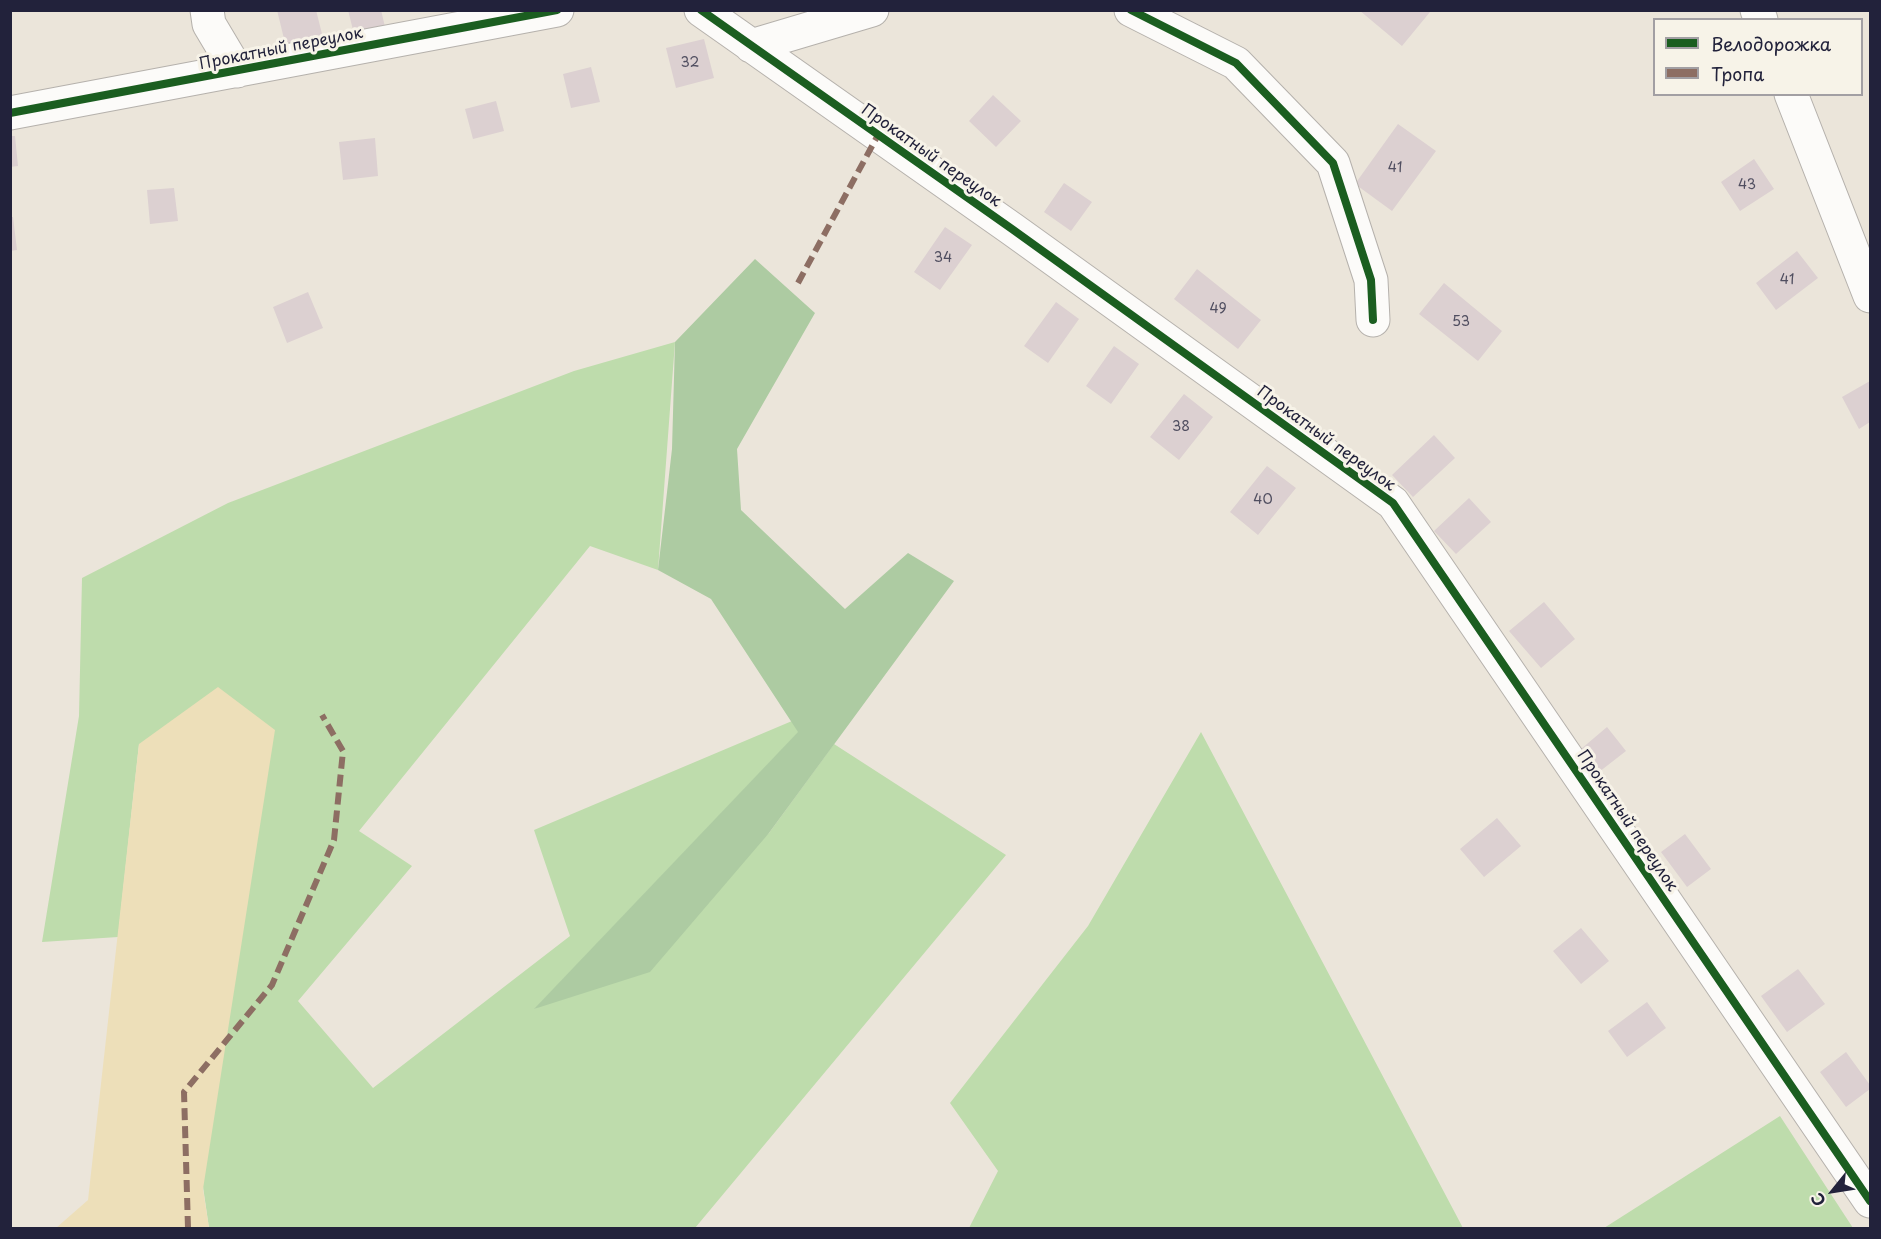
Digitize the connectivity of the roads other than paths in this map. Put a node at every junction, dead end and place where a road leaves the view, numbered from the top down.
1 (207, 10) edge
2 (557, 10) edge
3 (701, 10) edge
4 (872, 10) edge
5 (1131, 10) edge
6 (751, 46) junction
7 (237, 71) junction
8 (1792, 96) edge
9 (10, 113) edge
10 (1870, 296) edge
11 (1373, 320) dead end
12 (1870, 1201) edge

1 - 7 street, Прокатный переулок
2 - 7 street, Прокатный переулок
3 - 6 street, Прокатный переулок
4 - 6 street
5 - 11 street
6 - 12 street, Прокатный переулок
7 - 9 street, Прокатный переулок
8 - 10 street

